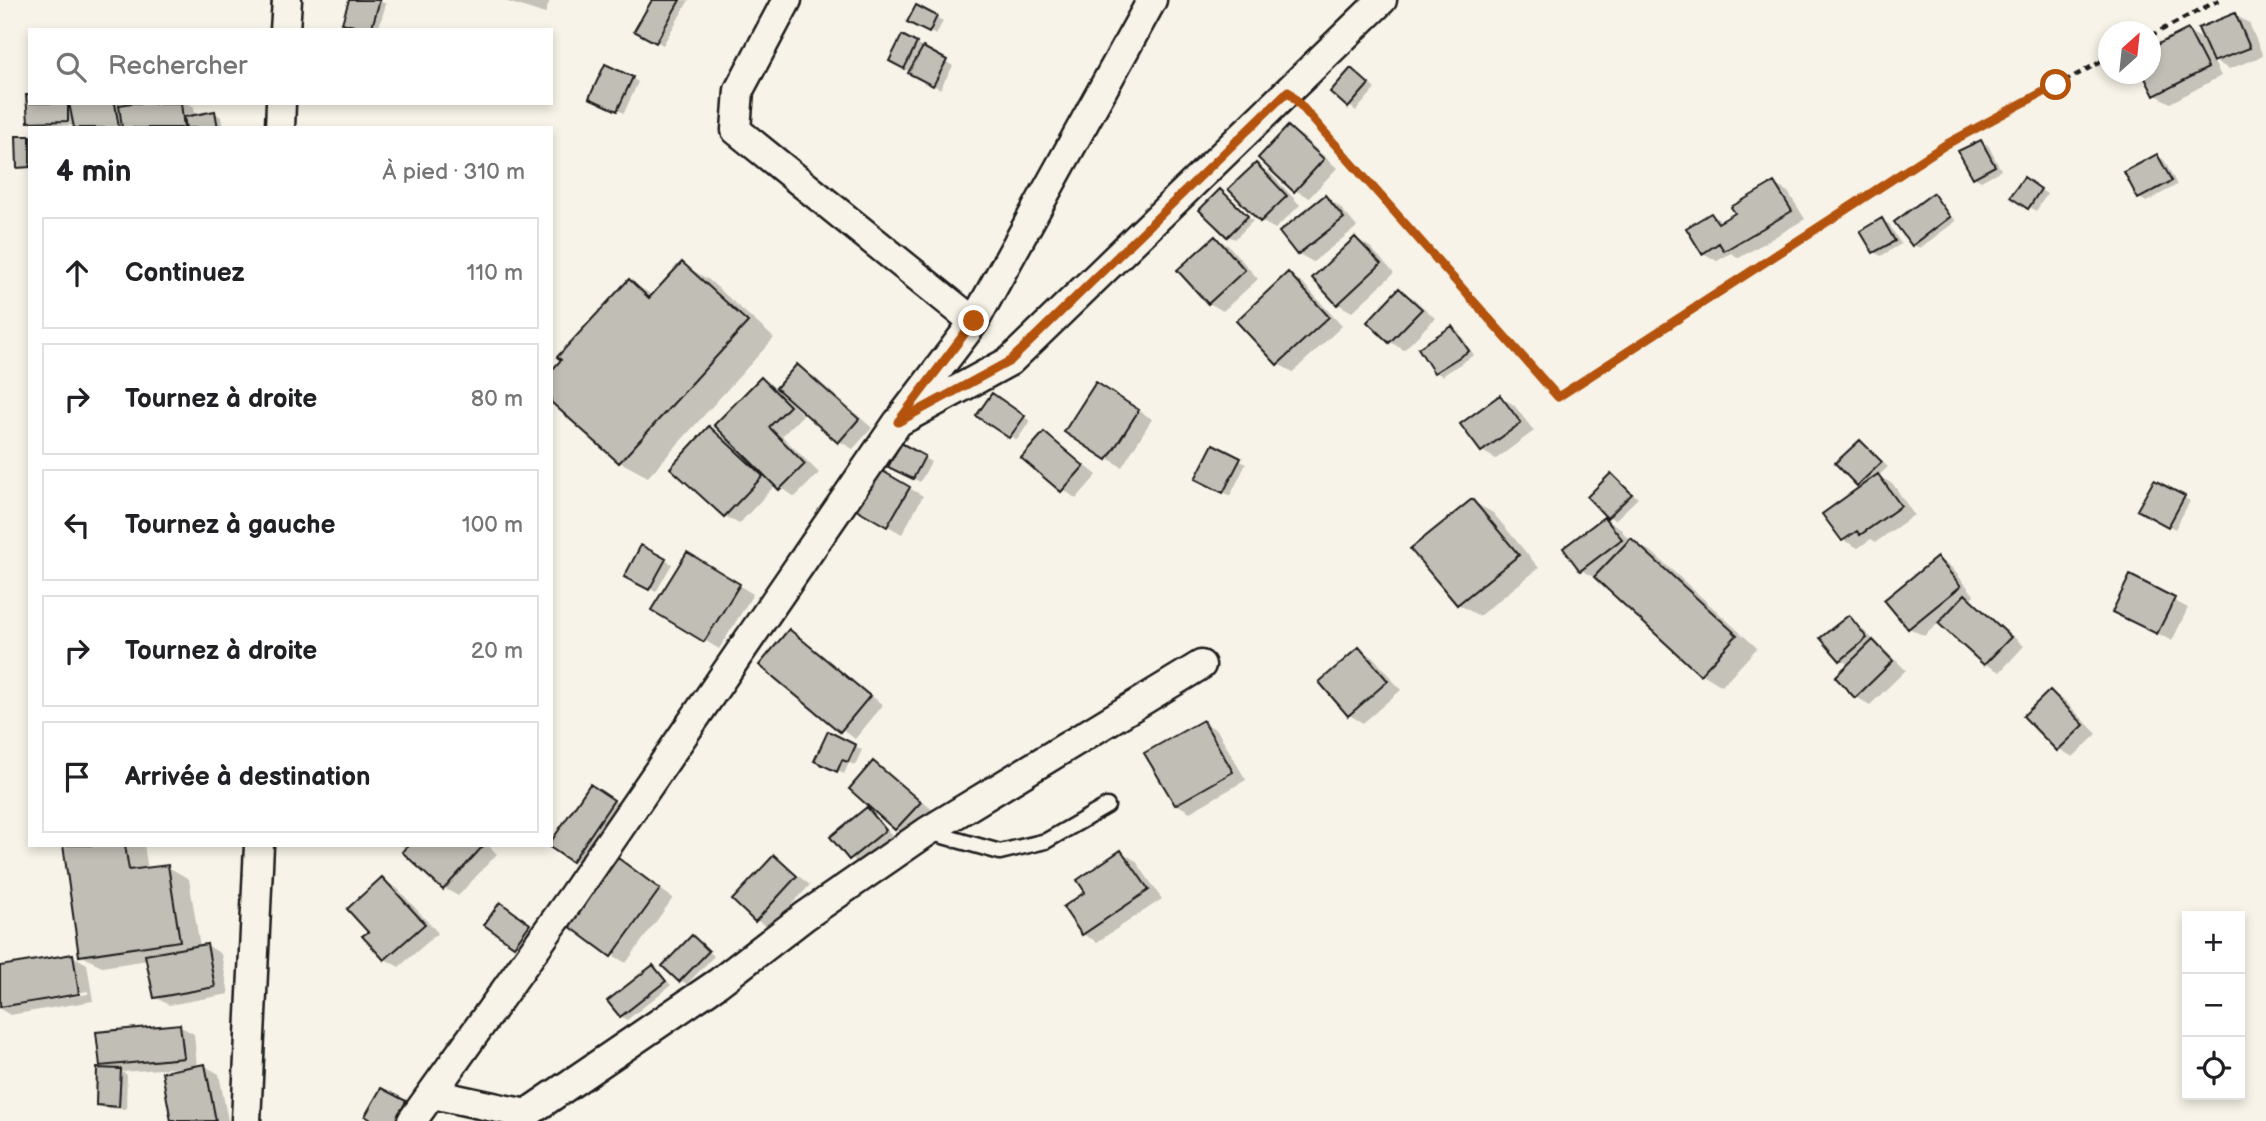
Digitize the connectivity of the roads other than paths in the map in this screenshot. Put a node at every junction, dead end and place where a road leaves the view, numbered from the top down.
1 (287, 0) edge
2 (788, 0) edge
3 (1152, 0) edge
4 (1382, 0) edge
5 (285, 28) edge
6 (281, 105) edge
7 (280, 126) edge
8 (974, 321) junction
9 (898, 422) junction
10 (1201, 665) dead end
11 (1107, 806) dead end
12 (928, 831) junction
13 (259, 847) edge
14 (433, 1094) junction
15 (246, 1121) edge
16 (412, 1121) edge

1 - 5 street
2 - 8 street
3 - 8 street
4 - 9 street
6 - 7 street
8 - 9 street
9 - 14 street
10 - 12 street
11 - 12 lane
12 - 14 street
13 - 15 street
14 - 16 street

